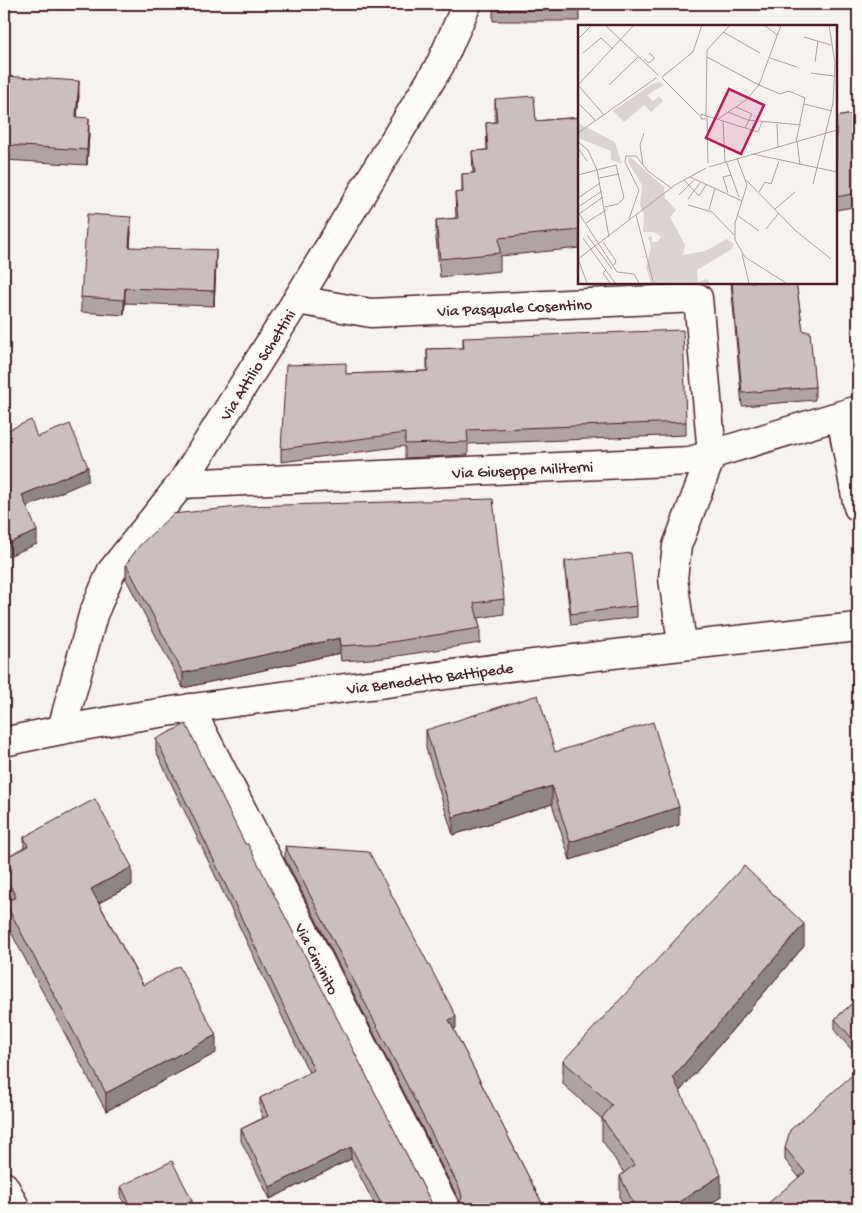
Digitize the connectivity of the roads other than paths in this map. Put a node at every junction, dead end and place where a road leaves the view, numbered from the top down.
1 (467, 4) edge
2 (297, 300) junction
3 (850, 414) edge
4 (712, 454) junction
5 (180, 484) junction
6 (858, 507) edge
7 (858, 627) edge
8 (682, 644) junction
9 (190, 708) junction
10 (62, 729) junction
11 (4, 742) edge
12 (4, 1186) edge
13 (16, 1209) edge
14 (446, 1209) edge

1 - 2 street, Via Attilio Schettini
2 - 4 street, Via Pasquale Cosentino
2 - 5 street, Via Attilio Schettini
3 - 4 street, Via Giuseppe Militerni
3 - 6 street
4 - 5 street, Via Giuseppe Militerni
4 - 8 street
5 - 10 street, Via Attilio Schettini
7 - 8 street, Via Benedetto Battipede
8 - 9 street, Via Benedetto Battipede
9 - 10 street, Via Benedetto Battipede
9 - 14 street, Via Ciminito
10 - 11 street, Via Benedetto Battipede
12 - 13 street

